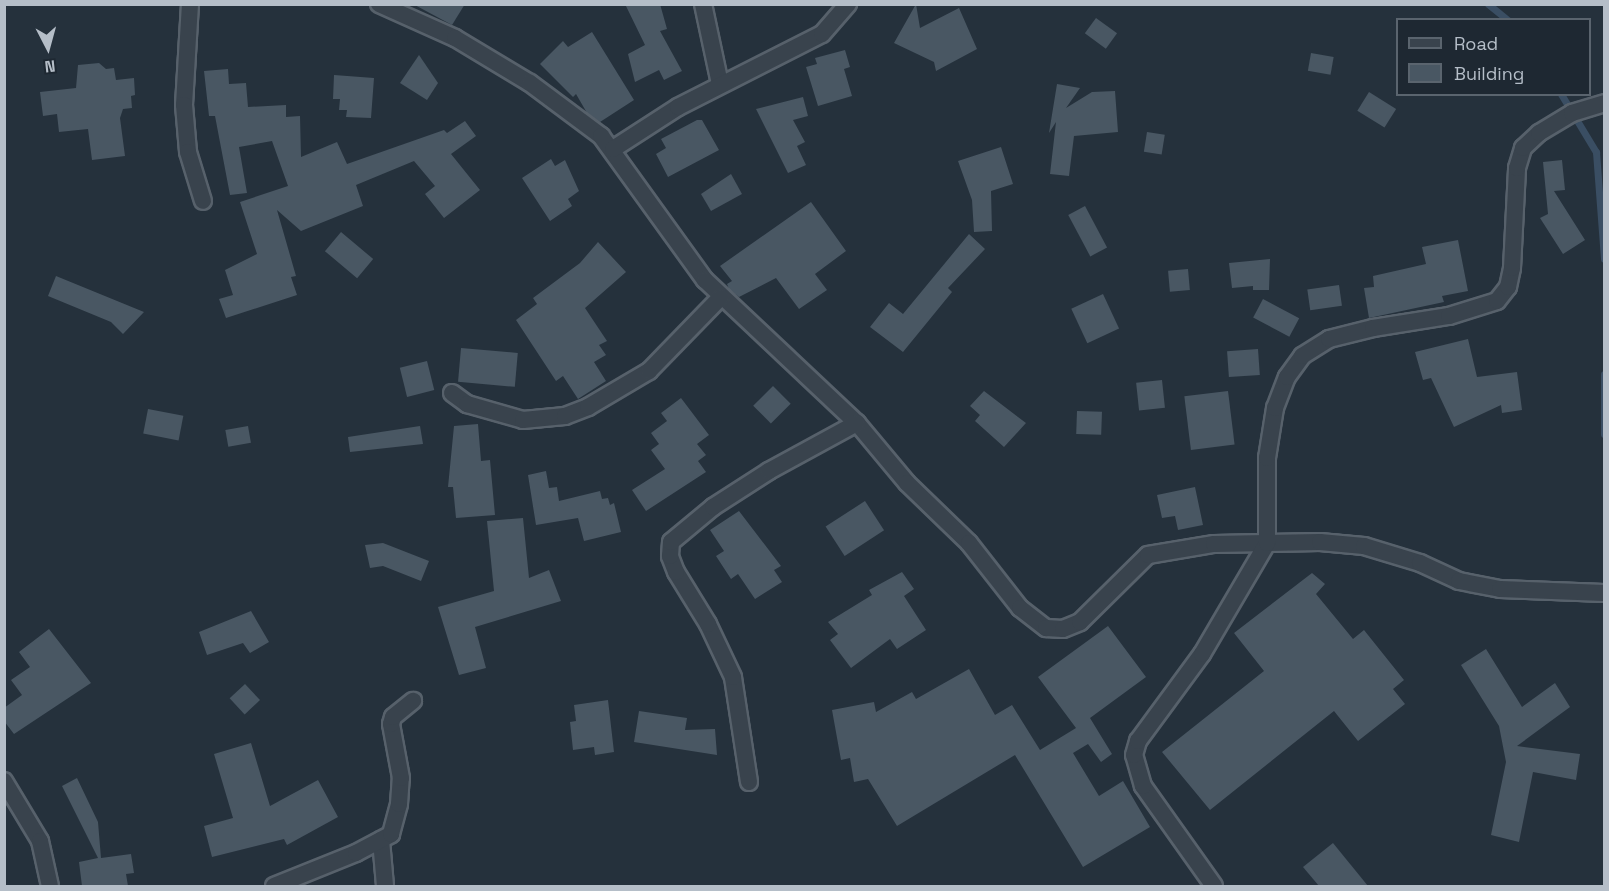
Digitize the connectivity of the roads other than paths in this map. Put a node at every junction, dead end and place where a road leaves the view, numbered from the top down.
1 (190, 4) edge
2 (379, 4) edge
3 (703, 4) edge
4 (848, 4) edge
5 (720, 84) junction
6 (1605, 103) edge
7 (613, 149) junction
8 (203, 201) dead end
9 (721, 297) junction
10 (452, 393) dead end
11 (857, 423) junction
12 (1267, 543) junction
13 (1605, 594) edge
14 (413, 701) dead end
15 (4, 781) edge
16 (749, 782) dead end
17 (381, 840) junction
18 (50, 886) edge
19 (274, 886) edge
20 (385, 886) edge
21 (1214, 886) edge

1 - 8 street
2 - 7 street
3 - 5 street
4 - 5 street
5 - 7 street
6 - 12 street
7 - 9 street
9 - 10 street
9 - 11 street
11 - 12 street
11 - 16 street
12 - 13 street
12 - 21 street
14 - 17 street
15 - 18 street
17 - 19 street
17 - 20 street

